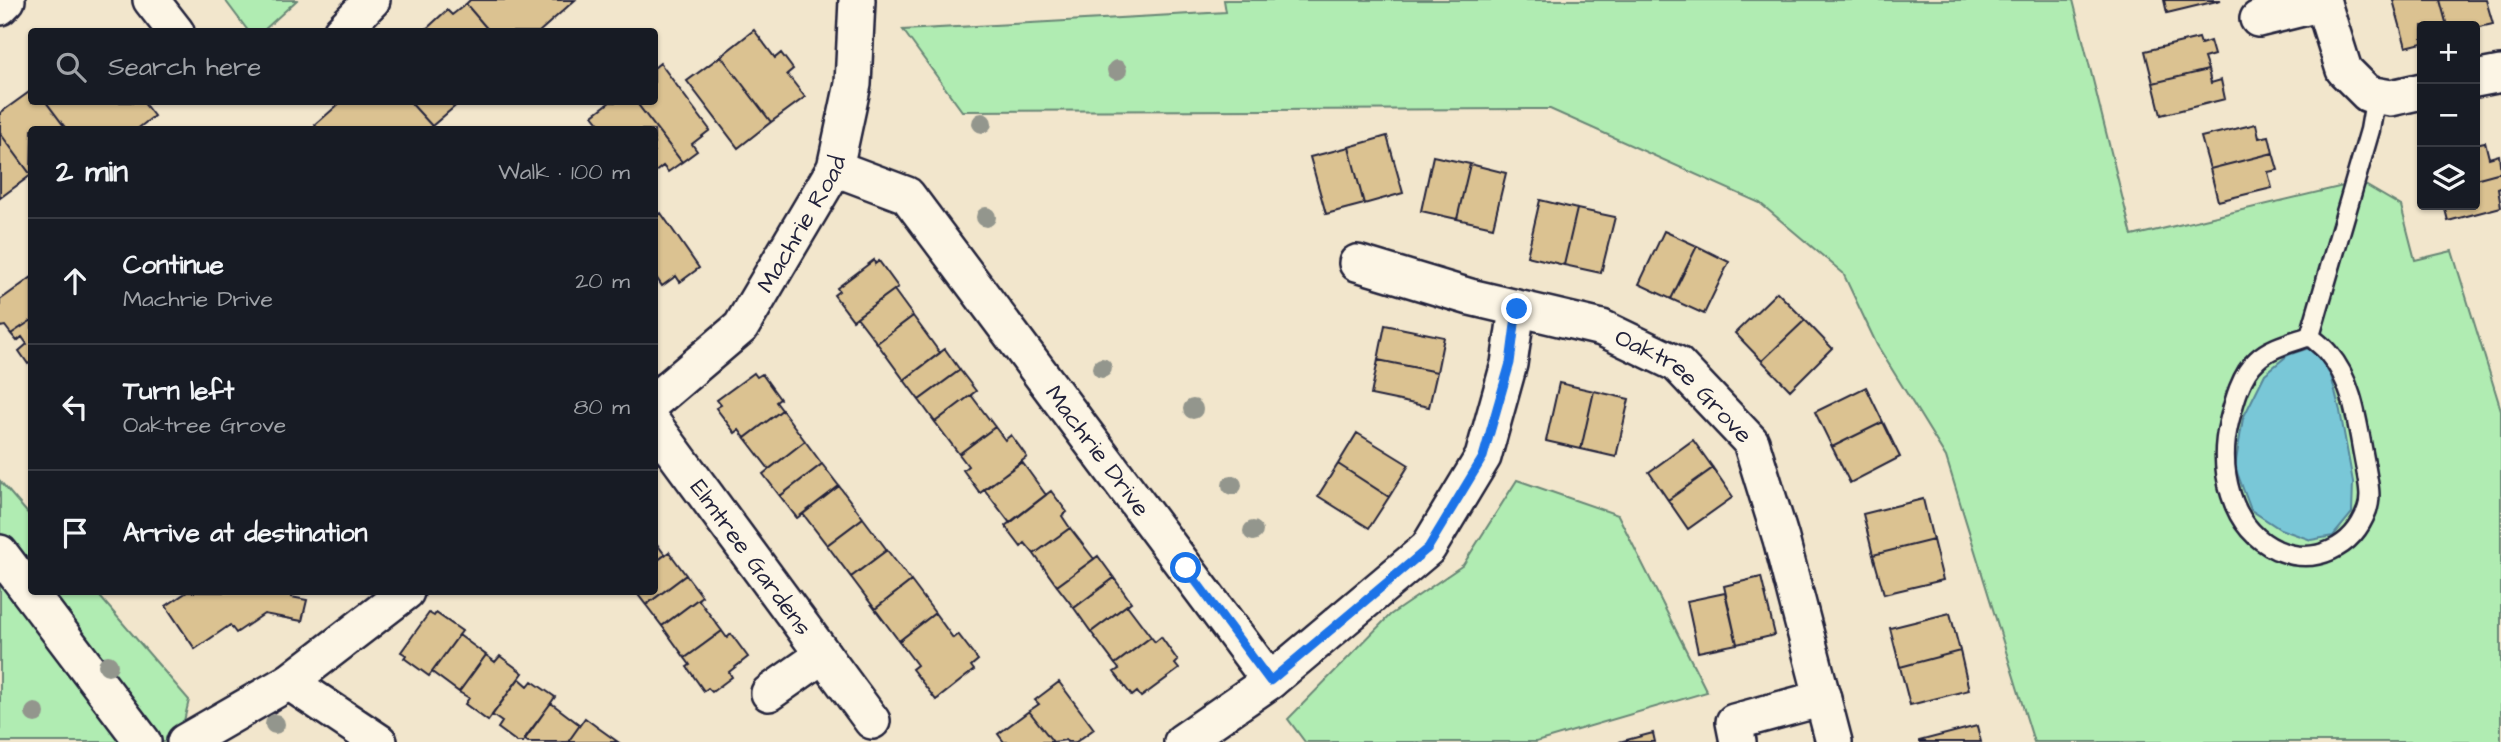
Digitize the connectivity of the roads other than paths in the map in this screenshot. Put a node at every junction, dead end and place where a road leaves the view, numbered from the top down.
1 (7, 0) edge
2 (151, 0) edge
3 (372, 0) edge
4 (857, 0) edge
5 (2323, 1) edge
6 (0, 7) edge
7 (2258, 19) dead end
8 (173, 28) edge
9 (345, 28) edge
10 (2501, 74) edge
11 (2480, 78) edge
12 (2417, 92) edge
13 (2376, 95) junction
14 (835, 168) junction
15 (1357, 263) dead end
16 (1517, 309) junction
17 (2310, 336) junction
18 (658, 398) edge
19 (658, 430) edge
20 (0, 553) edge
21 (28, 590) edge
22 (32, 595) edge
23 (396, 595) edge
24 (823, 655) junction
25 (1270, 681) junction
26 (289, 682) junction
27 (768, 692) dead end
28 (1823, 698) junction
29 (872, 721) dead end
30 (143, 742) edge
31 (185, 742) edge
32 (379, 742) edge
33 (1182, 742) edge
34 (1738, 742) edge
35 (1834, 742) edge

1 - 6 street
2 - 8 street
3 - 9 street
4 - 14 street, Machrie Road
5 - 7 street
5 - 13 street
10 - 11 street
12 - 13 street
13 - 17 lane
14 - 18 street, Machrie Road
14 - 25 street, Machrie Drive
15 - 16 street, Oaktree Grove
16 - 25 street
16 - 28 street, Oaktree Grove
17 - 17 lane
19 - 24 street, Elmtree Gardens
20 - 21 street
22 - 30 street
23 - 26 street
24 - 27 street, Elmtree Gardens
24 - 29 street, Elmtree Gardens
25 - 33 street
26 - 31 street
26 - 32 street
28 - 34 street
28 - 35 street, Oaktree Grove

